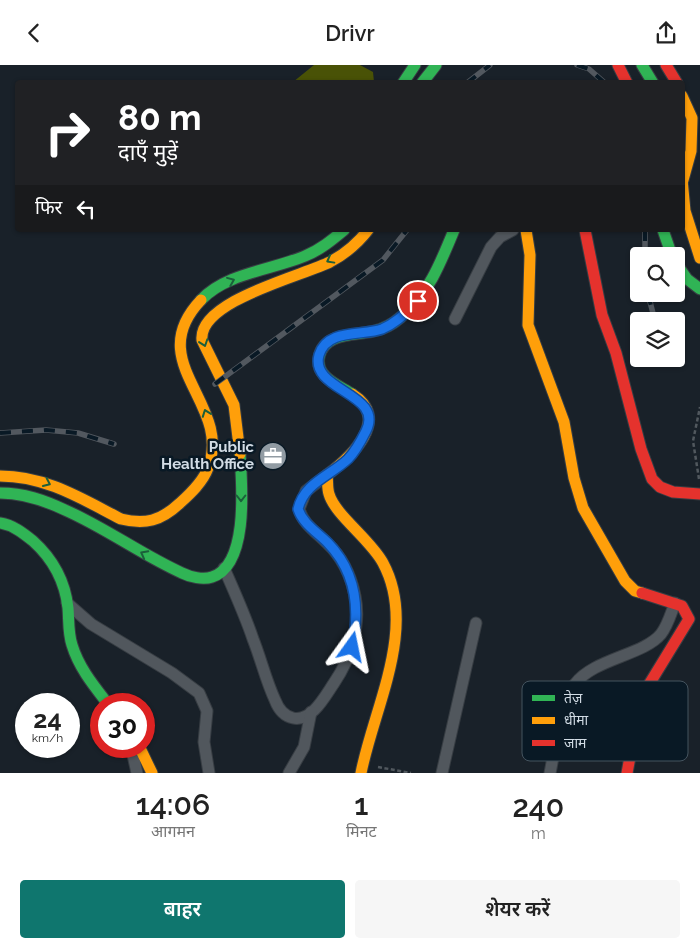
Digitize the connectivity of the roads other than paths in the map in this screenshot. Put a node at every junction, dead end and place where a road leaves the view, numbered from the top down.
1 (415, 65) edge
2 (436, 65) edge
3 (618, 65) edge
4 (642, 65) edge
5 (666, 65) edge
6 (405, 80) edge
7 (424, 80) edge
8 (626, 80) edge
9 (651, 80) edge
10 (675, 80) edge
11 (685, 102) edge
12 (685, 172) edge
13 (685, 211) edge
14 (341, 232) edge
15 (366, 232) edge
16 (453, 232) edge
17 (509, 232) edge
18 (526, 232) edge
19 (585, 232) edge
20 (665, 232) edge
21 (669, 247) edge
22 (700, 258) edge
23 (685, 276) edge
24 (700, 289) edge
25 (455, 319) dead end
26 (327, 475) junction
27 (0, 476) edge
28 (0, 493) edge
29 (700, 495) edge
30 (0, 523) edge
31 (224, 568) junction
32 (67, 603) junction
33 (674, 603) junction
34 (476, 623) dead end
35 (577, 681) edge
36 (650, 681) edge
37 (100, 693) edge
38 (312, 712) junction
39 (134, 758) edge
40 (145, 758) edge
41 (361, 769) edge
42 (137, 773) edge
43 (152, 773) edge
44 (209, 773) edge
45 (289, 773) edge
46 (442, 773) edge

1 - 6 main road
2 - 7 main road
3 - 8 main road
4 - 9 main road
5 - 10 main road
11 - 12 main road
13 - 22 main road
27 -> 14 main road
15 -> 31 main road
16 - 26 main road
17 - 25 street
18 - 33 main road
19 - 29 main road
20 - 21 main road
23 - 24 main road
26 - 38 street
26 - 41 main road
31 -> 28 main road
30 - 32 main road
31 - 38 street
32 - 37 main road
32 - 44 street
33 - 35 street
33 - 36 main road
34 - 46 street
38 - 45 street
39 - 42 street
40 - 43 main road

